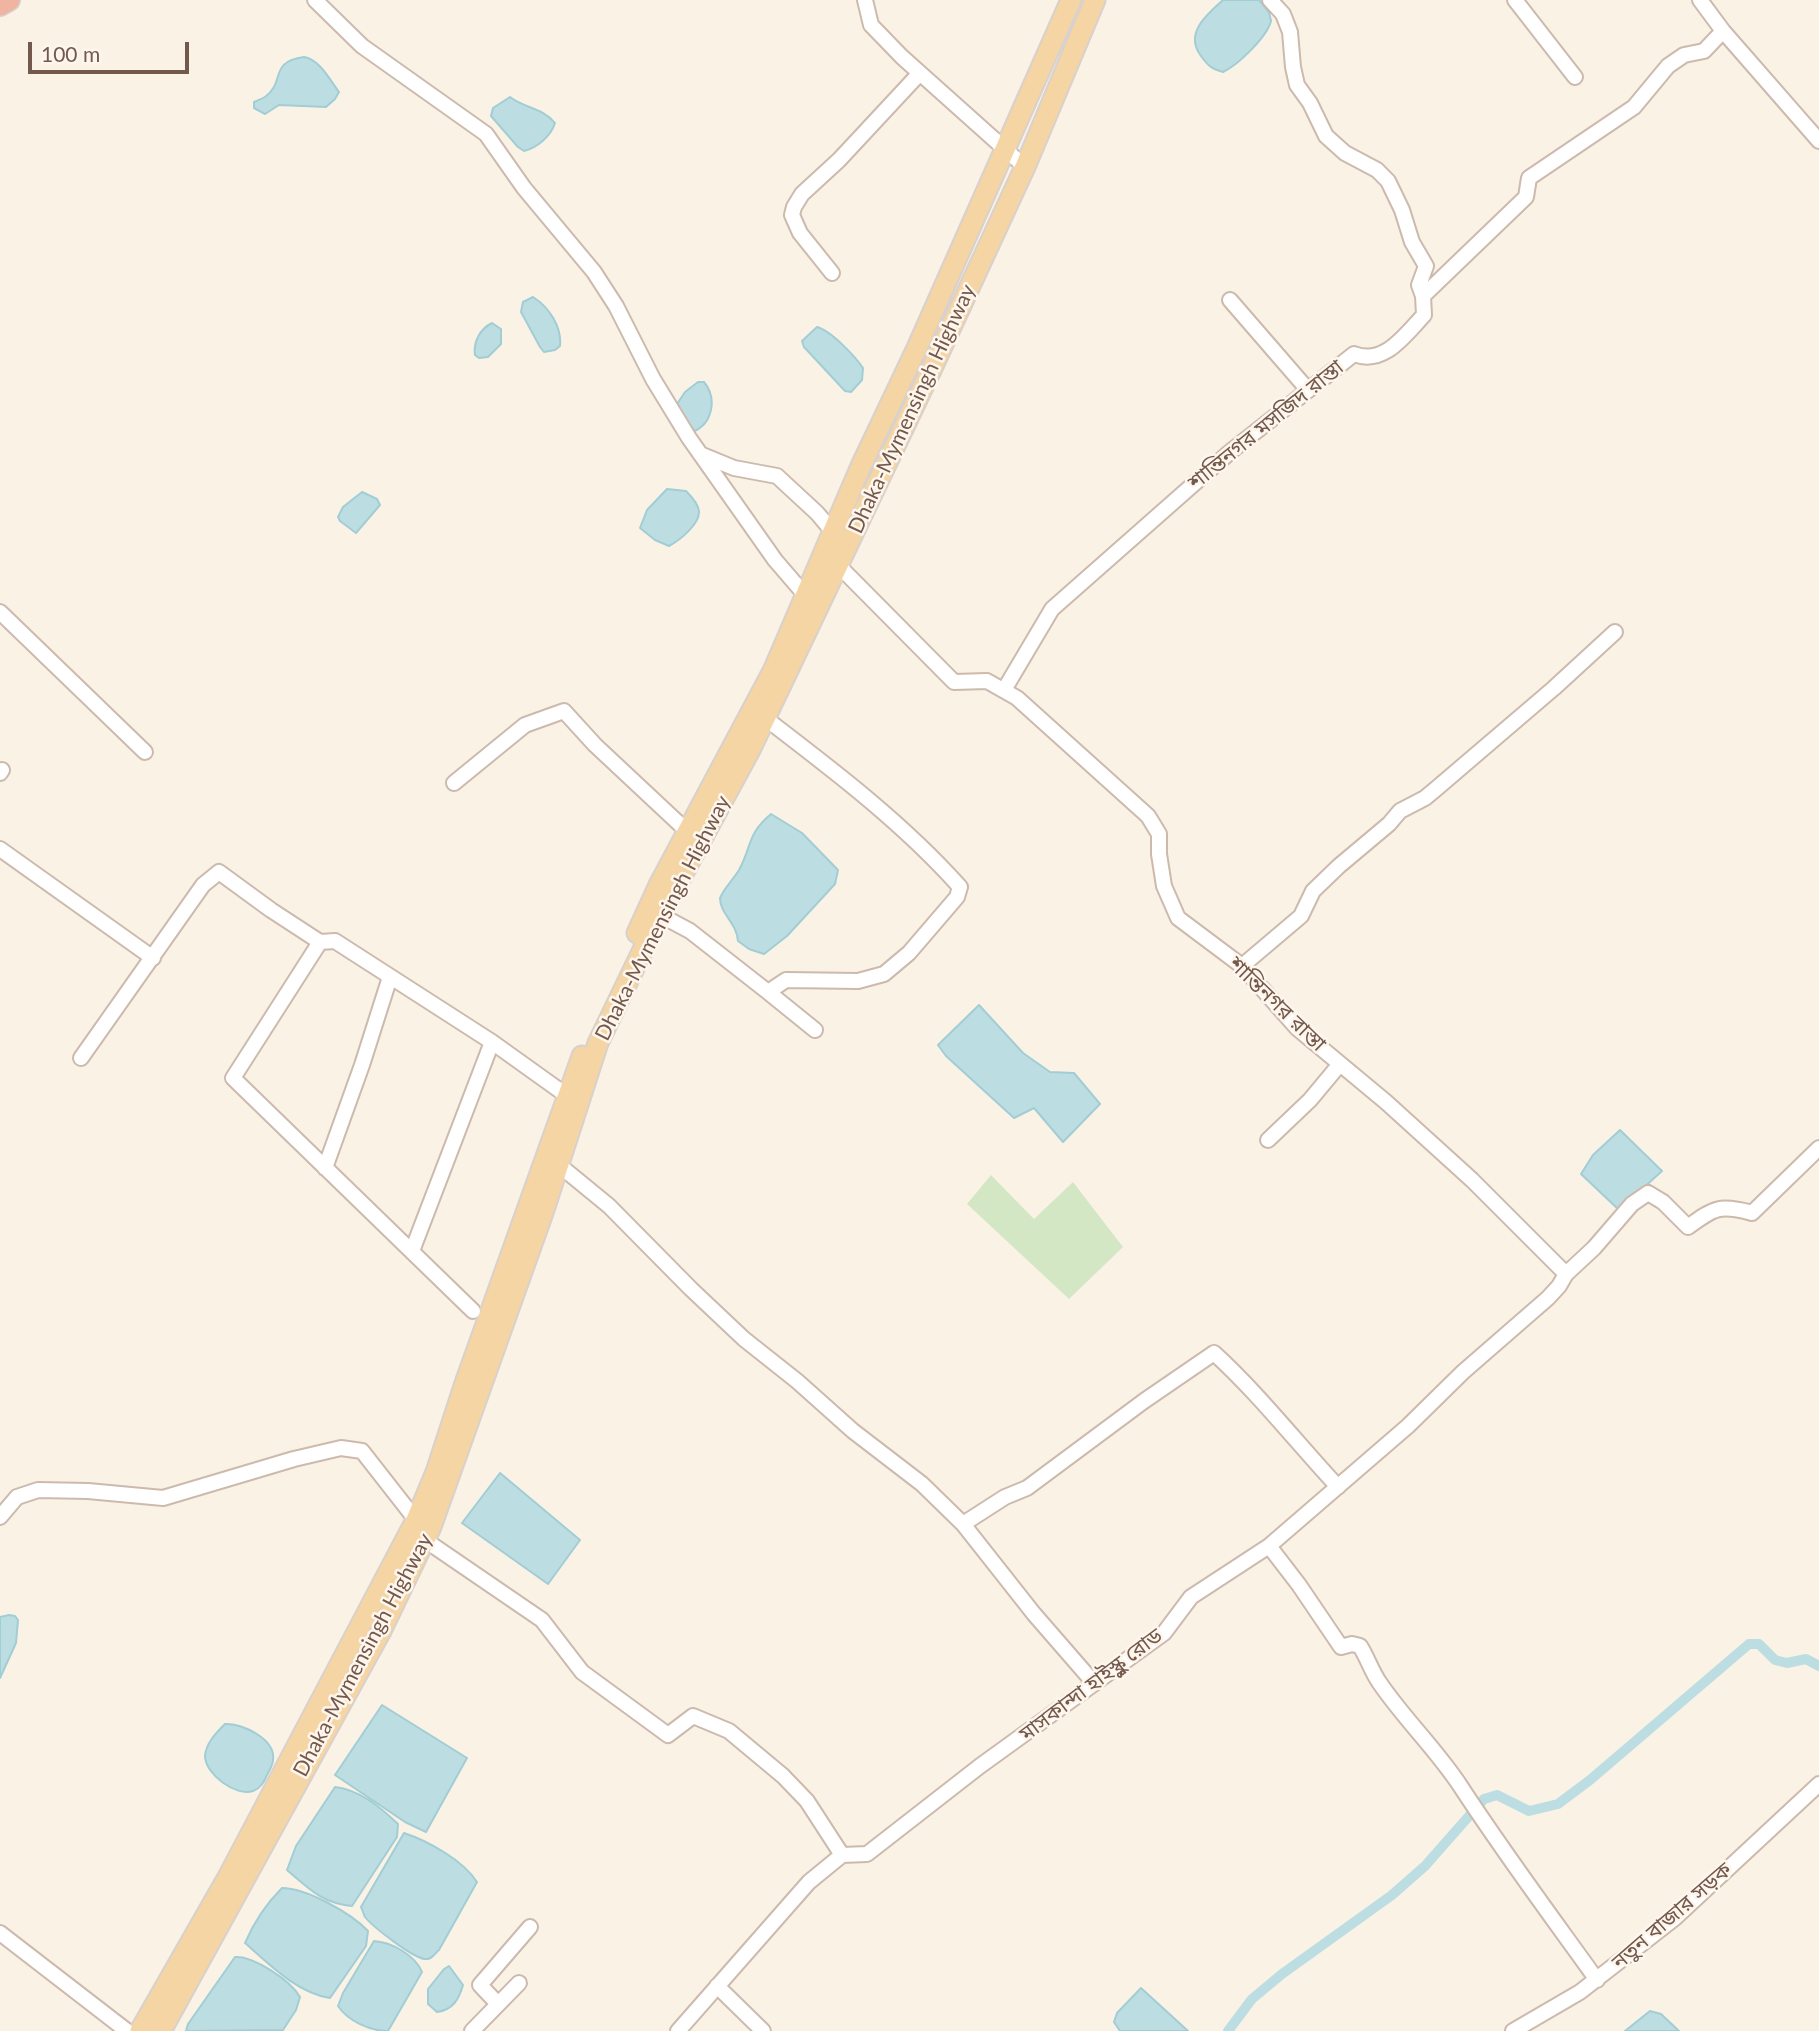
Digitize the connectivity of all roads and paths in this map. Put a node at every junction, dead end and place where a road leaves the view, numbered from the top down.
1 (9, 0) edge
2 (315, 0) edge
3 (865, 0) edge
4 (1071, 0) edge
5 (1095, 0) edge
6 (1270, 0) edge
7 (1515, 0) edge
8 (1700, 0) edge
9 (0, 5) edge
10 (1723, 31) junction
11 (920, 73) junction
12 (1575, 77) dead end
13 (1819, 141) edge
14 (1004, 147) junction
15 (1025, 167) junction
16 (832, 273) dead end
17 (1423, 296) junction
18 (1230, 300) dead end
19 (1308, 390) junction
20 (701, 454) junction
21 (833, 532) junction
22 (838, 565) junction
23 (806, 596) junction
24 (0, 612) edge
25 (1615, 632) dead end
26 (1004, 691) junction
27 (765, 718) junction
28 (145, 752) dead end
29 (454, 783) dead end
30 (688, 832) junction
31 (0, 849) edge
32 (660, 915) junction
33 (320, 942) junction
34 (153, 958) junction
35 (1242, 966) junction
36 (390, 977) junction
37 (768, 992) junction
38 (815, 1030) dead end
39 (492, 1042) junction
40 (81, 1058) dead end
41 (1340, 1064) junction
42 (566, 1095) junction
43 (1268, 1140) dead end
44 (1819, 1148) edge
45 (559, 1166) junction
46 (325, 1168) junction
47 (412, 1251) junction
48 (1566, 1274) junction
49 (473, 1311) dead end
50 (1338, 1487) junction
51 (0, 1517) edge
52 (416, 1520) junction
53 (963, 1524) junction
54 (425, 1540) junction
55 (1269, 1546) junction
56 (1094, 1683) junction
57 (1819, 1784) edge
58 (842, 1855) junction
59 (530, 1927) dead end
60 (0, 1933) edge
61 (1597, 1980) junction
62 (520, 1983) dead end
63 (717, 1986) junction
64 (498, 2004) junction
65 (127, 2031) edge
66 (141, 2031) edge
67 (160, 2031) edge
68 (472, 2031) edge
69 (678, 2031) edge
70 (763, 2031) edge
71 (1513, 2031) edge

1 - 9 highway
2 - 20 street
3 - 11 street
4 - 14 main road, Dhaka-Mymensingh Highway
5 - 15 main road, Dhaka-Mymensingh Highway
6 - 17 street
7 - 12 street
8 - 10 street
10 - 13 street
10 - 17 street, শান্তিনগর মসজিদ রাস্তা
11 - 14 street
11 - 16 street
14 - 15 street
14 - 21 main road, Dhaka-Mymensingh Highway
15 - 22 main road, Dhaka-Mymensingh Highway
17 - 19 street, শান্তিনগর মসজিদ রাস্তা
18 - 19 street
19 - 26 street, শান্তিনগর মসজিদ রাস্তা
20 - 21 street
20 - 23 street
21 - 23 main road, Dhaka-Mymensingh Highway
22 - 26 street, শান্তিনগর রাস্তা
22 - 27 main road, Dhaka-Mymensingh Highway
23 - 30 main road, Dhaka-Mymensingh Highway
24 - 28 street
25 - 35 street
26 - 35 street, শান্তিনগর রাস্তা
27 - 32 main road, Dhaka-Mymensingh Highway
27 - 37 street
29 - 30 street
30 - 42 main road, Dhaka-Mymensingh Highway
31 - 34 street
32 - 37 street
32 - 45 main road, Dhaka-Mymensingh Highway
33 - 34 street
33 - 36 street
33 - 46 street
34 - 40 street
35 - 41 street, শান্তিনগর রাস্তা
36 - 39 street
36 - 46 street
37 - 38 street
39 - 42 street
39 - 47 street
41 - 43 street
41 - 48 street, শান্তিনগর রাস্তা
42 - 52 main road, Dhaka-Mymensingh Highway
44 - 48 street, মাসকান্দা হাইস্কুল রোড
45 - 53 street
45 - 54 main road, Dhaka-Mymensingh Highway
46 - 47 street
47 - 49 street
48 - 50 street, মাসকান্দা হাইস্কুল রোড
50 - 53 street
50 - 55 street, মাসকান্দা হাইস্কুল রোড
51 - 52 street
52 - 66 main road, Dhaka-Mymensingh Highway
53 - 56 street
54 - 58 street
54 - 67 main road, Dhaka-Mymensingh Highway
55 - 56 street, মাসকান্দা হাইস্কুল রোড
55 - 61 street
56 - 58 street, মাসকান্দা হাইস্কুল রোড
57 - 61 street, নতুন বাজার সড়ক
58 - 63 street, মাসকান্দা হাইস্কুল রোড
59 - 64 street
60 - 65 street
61 - 71 street, নতুন বাজার সড়ক
62 - 64 street
63 - 69 street, মাসকান্দা হাইস্কুল রোড
63 - 70 street
64 - 68 street

